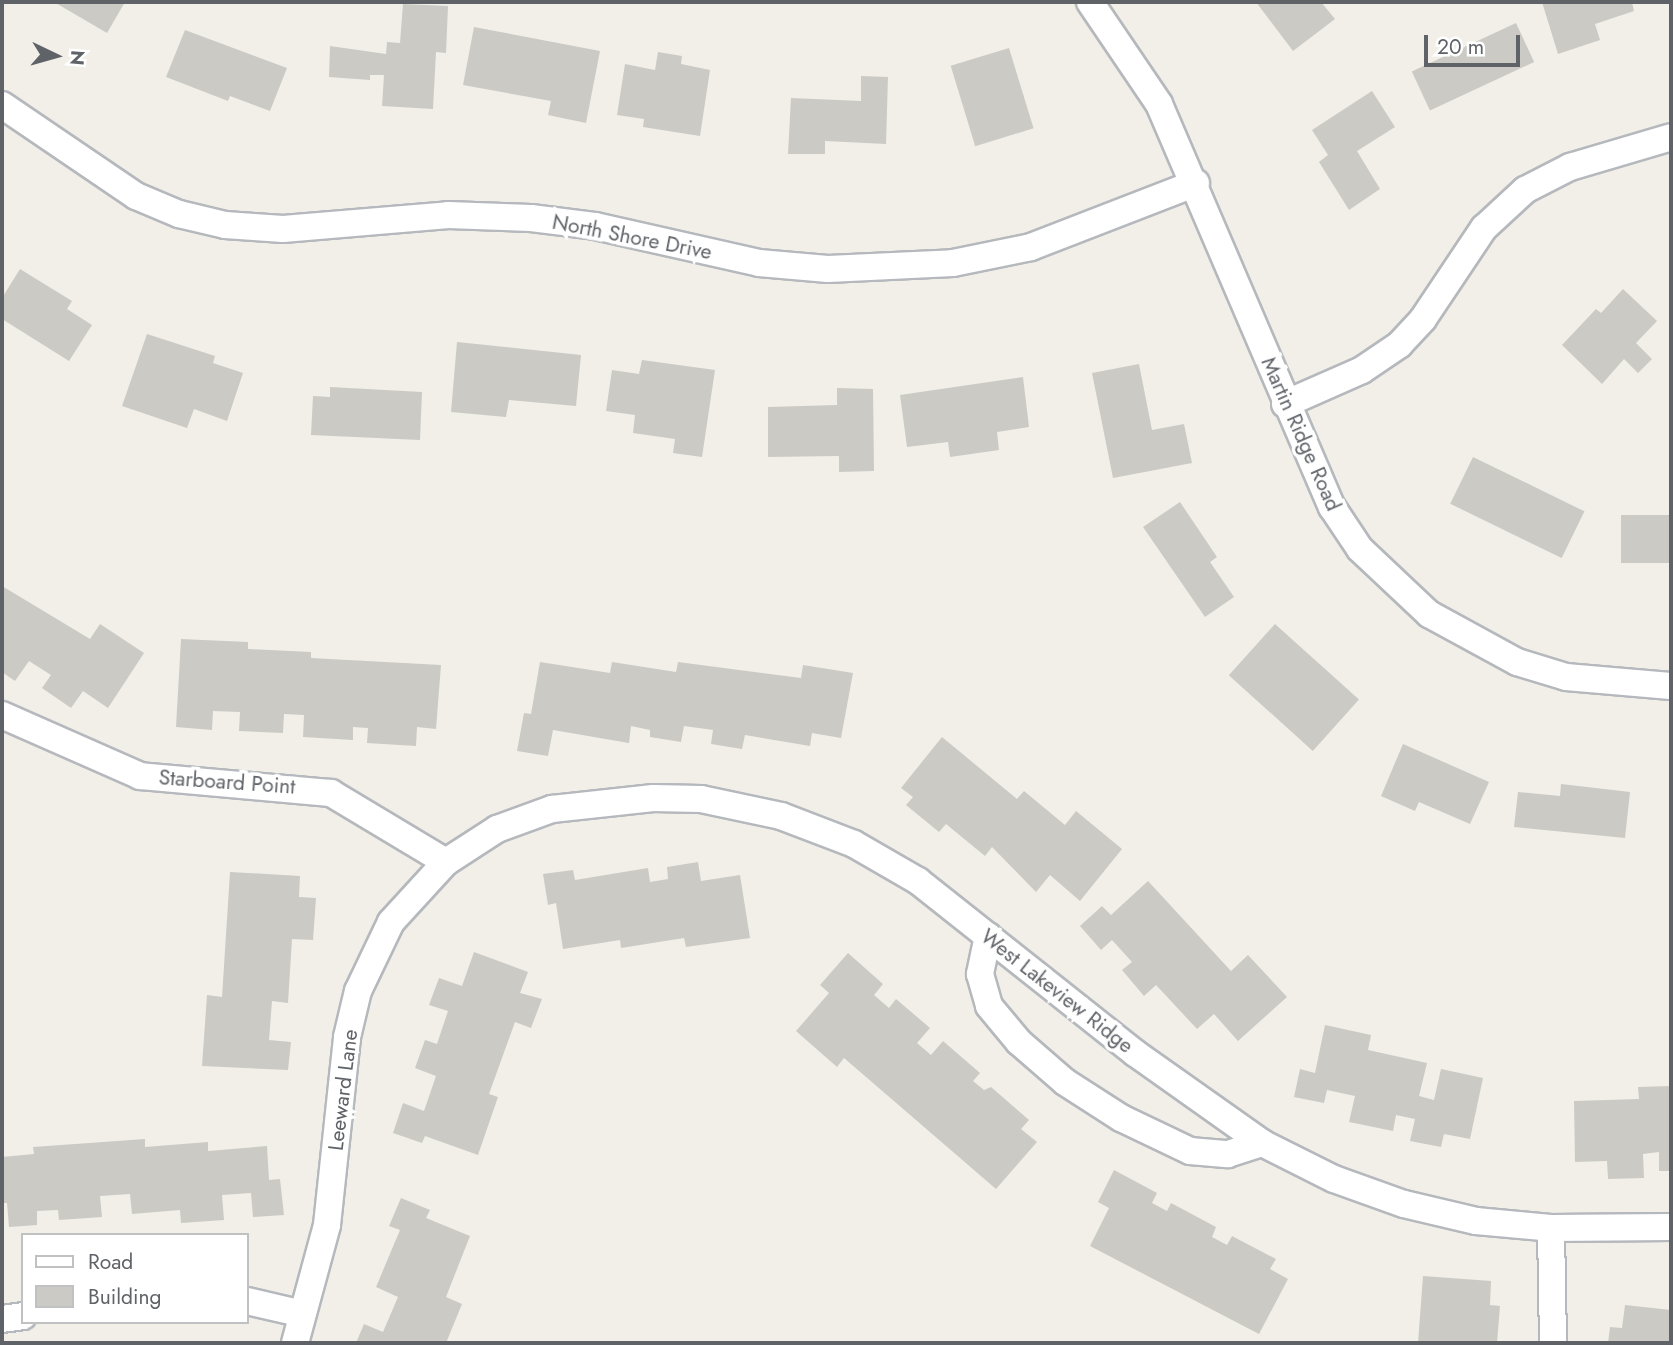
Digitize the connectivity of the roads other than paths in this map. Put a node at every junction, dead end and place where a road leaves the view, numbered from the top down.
1 (1090, 2) edge
2 (2, 106) edge
3 (1671, 137) edge
4 (1196, 183) junction
5 (1285, 404) junction
6 (1671, 686) edge
7 (2, 715) edge
8 (446, 862) junction
9 (988, 936) junction
10 (1262, 1143) junction
11 (1671, 1227) edge
12 (1551, 1228) junction
13 (248, 1301) edge
14 (303, 1314) junction
15 (21, 1316) edge
16 (2, 1319) edge
17 (295, 1343) edge
18 (1553, 1343) edge

1 - 4 street, Martin Ridge Road
2 - 4 street, North Shore Drive
3 - 5 street
4 - 5 street, Martin Ridge Road
5 - 6 street, Martin Ridge Road
7 - 8 street, Starboard Point
8 - 9 street, West Lakeview Ridge
8 - 14 street, Leeward Lane
9 - 10 street, West Lakeview Ridge
9 - 10 street
10 - 12 street, West Lakeview Ridge
11 - 12 street, West Lakeview Ridge
12 - 18 street
13 - 14 street
14 - 17 street, Leeward Lane
15 - 16 street

